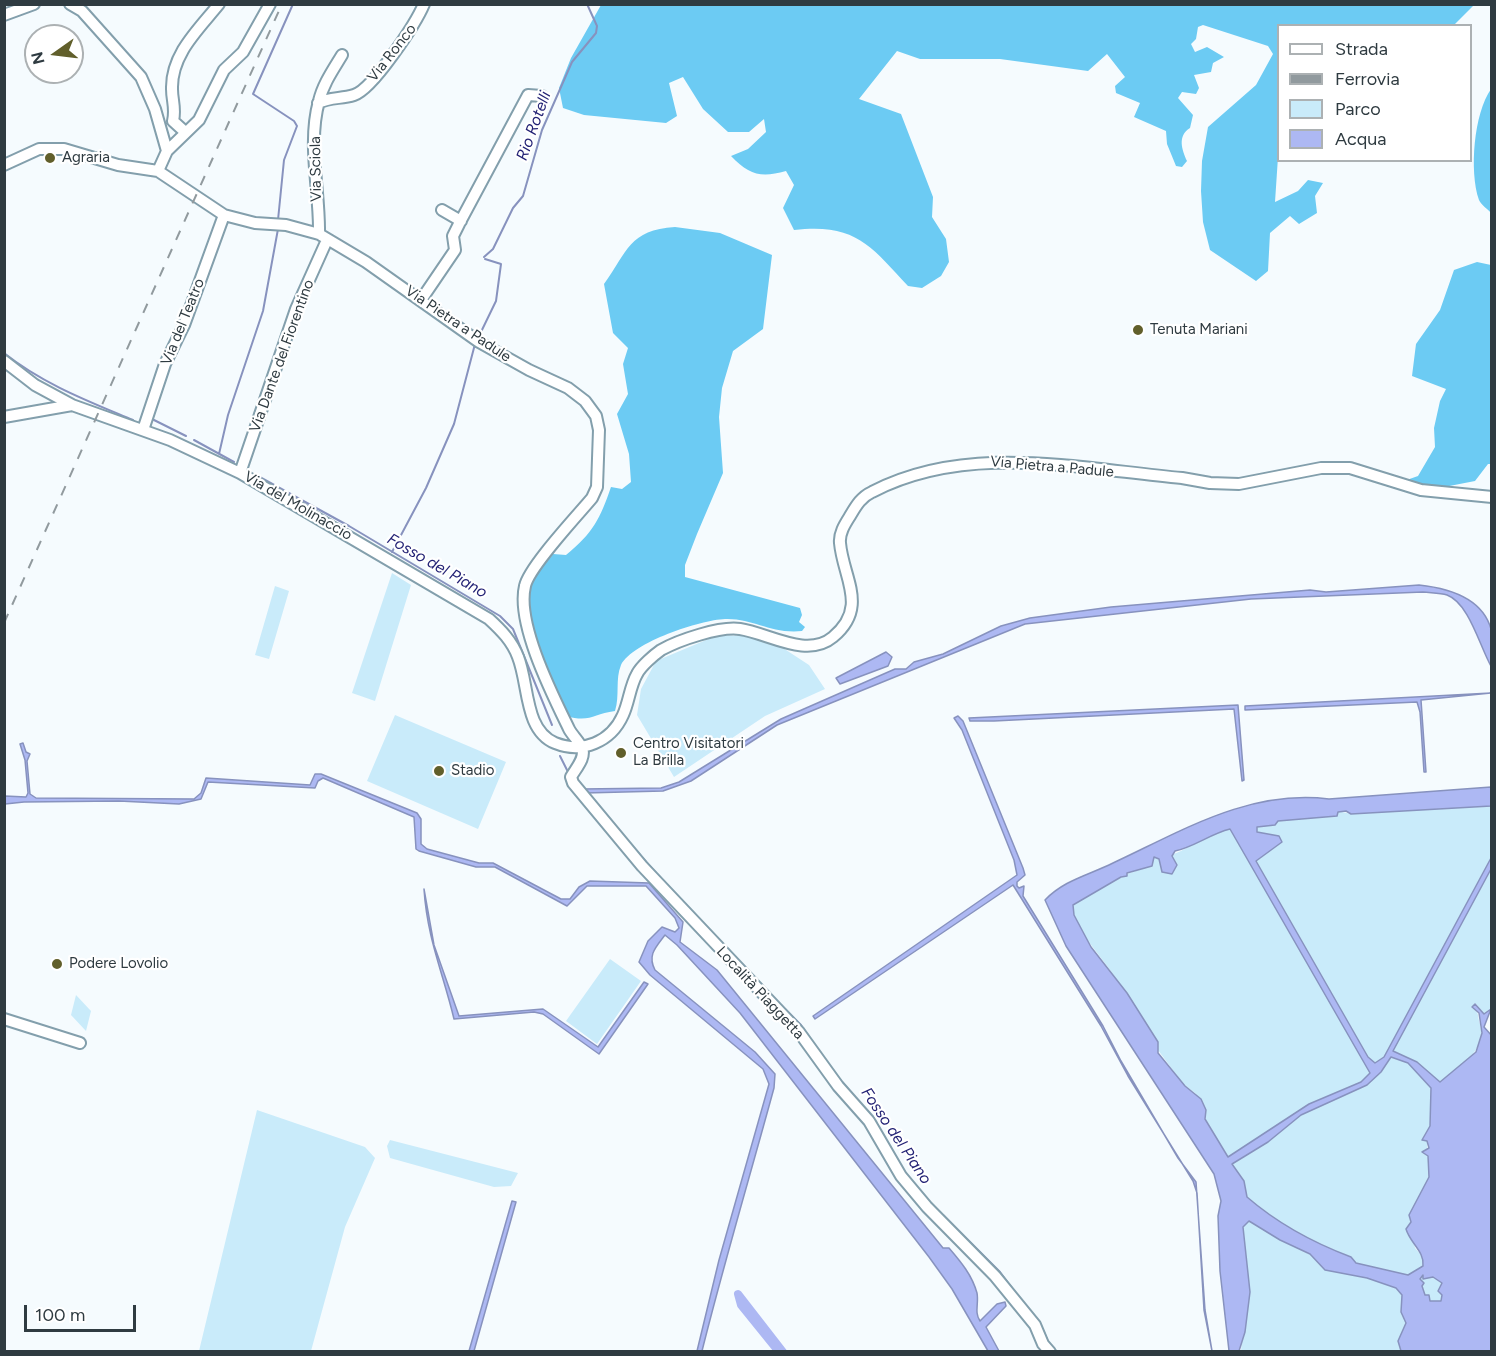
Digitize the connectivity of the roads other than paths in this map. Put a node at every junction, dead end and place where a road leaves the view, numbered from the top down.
1 (34, 4) edge
2 (70, 4) edge
3 (219, 4) edge
4 (270, 4) edge
5 (424, 4) edge
6 (4, 15) edge
7 (342, 56) dead end
8 (542, 96) dead end
9 (318, 103) junction
10 (158, 118) junction
11 (173, 121) junction
12 (184, 131) junction
13 (167, 151) junction
14 (4, 165) edge
15 (158, 171) junction
16 (442, 210) dead end
17 (224, 215) junction
18 (461, 221) junction
19 (323, 237) junction
20 (421, 300) junction
21 (4, 361) edge
22 (48, 391) junction
23 (72, 405) junction
24 (42, 410) junction
25 (4, 417) edge
26 (143, 430) junction
27 (240, 473) junction
28 (1491, 497) edge
29 (582, 748) junction
30 (4, 1019) edge
31 (80, 1043) dead end
32 (1050, 1352) edge

1 - 6 street
2 - 10 street
3 - 11 street
4 - 12 street
5 - 9 street, Via Ronco
7 - 9 street, Via Sciola
8 - 18 street
9 - 19 street, Via Sciola
10 - 11 street
10 - 13 street
11 - 12 street
12 - 13 street
13 - 15 street
14 - 15 street, Via Pietra a Padule
15 - 17 street, Via Pietra a Padule
16 - 18 street
17 - 19 street, Via Pietra a Padule
17 - 26 street, Via del Teatro
18 - 20 street
19 - 20 street, Via Pietra a Padule
19 - 27 street, Via Dante del Fiorentino
20 - 29 street, Via Pietra a Padule
21 - 22 street, Via del Molinaccio
22 - 23 street, Via del Molinaccio
22 - 24 street
23 - 24 street
23 - 26 street, Via del Molinaccio
24 - 25 street
26 - 27 street, Via del Molinaccio
27 - 29 street, Via del Molinaccio
28 - 29 street, Via Pietra a Padule
29 - 32 street, Località Piaggetta
30 - 31 street

